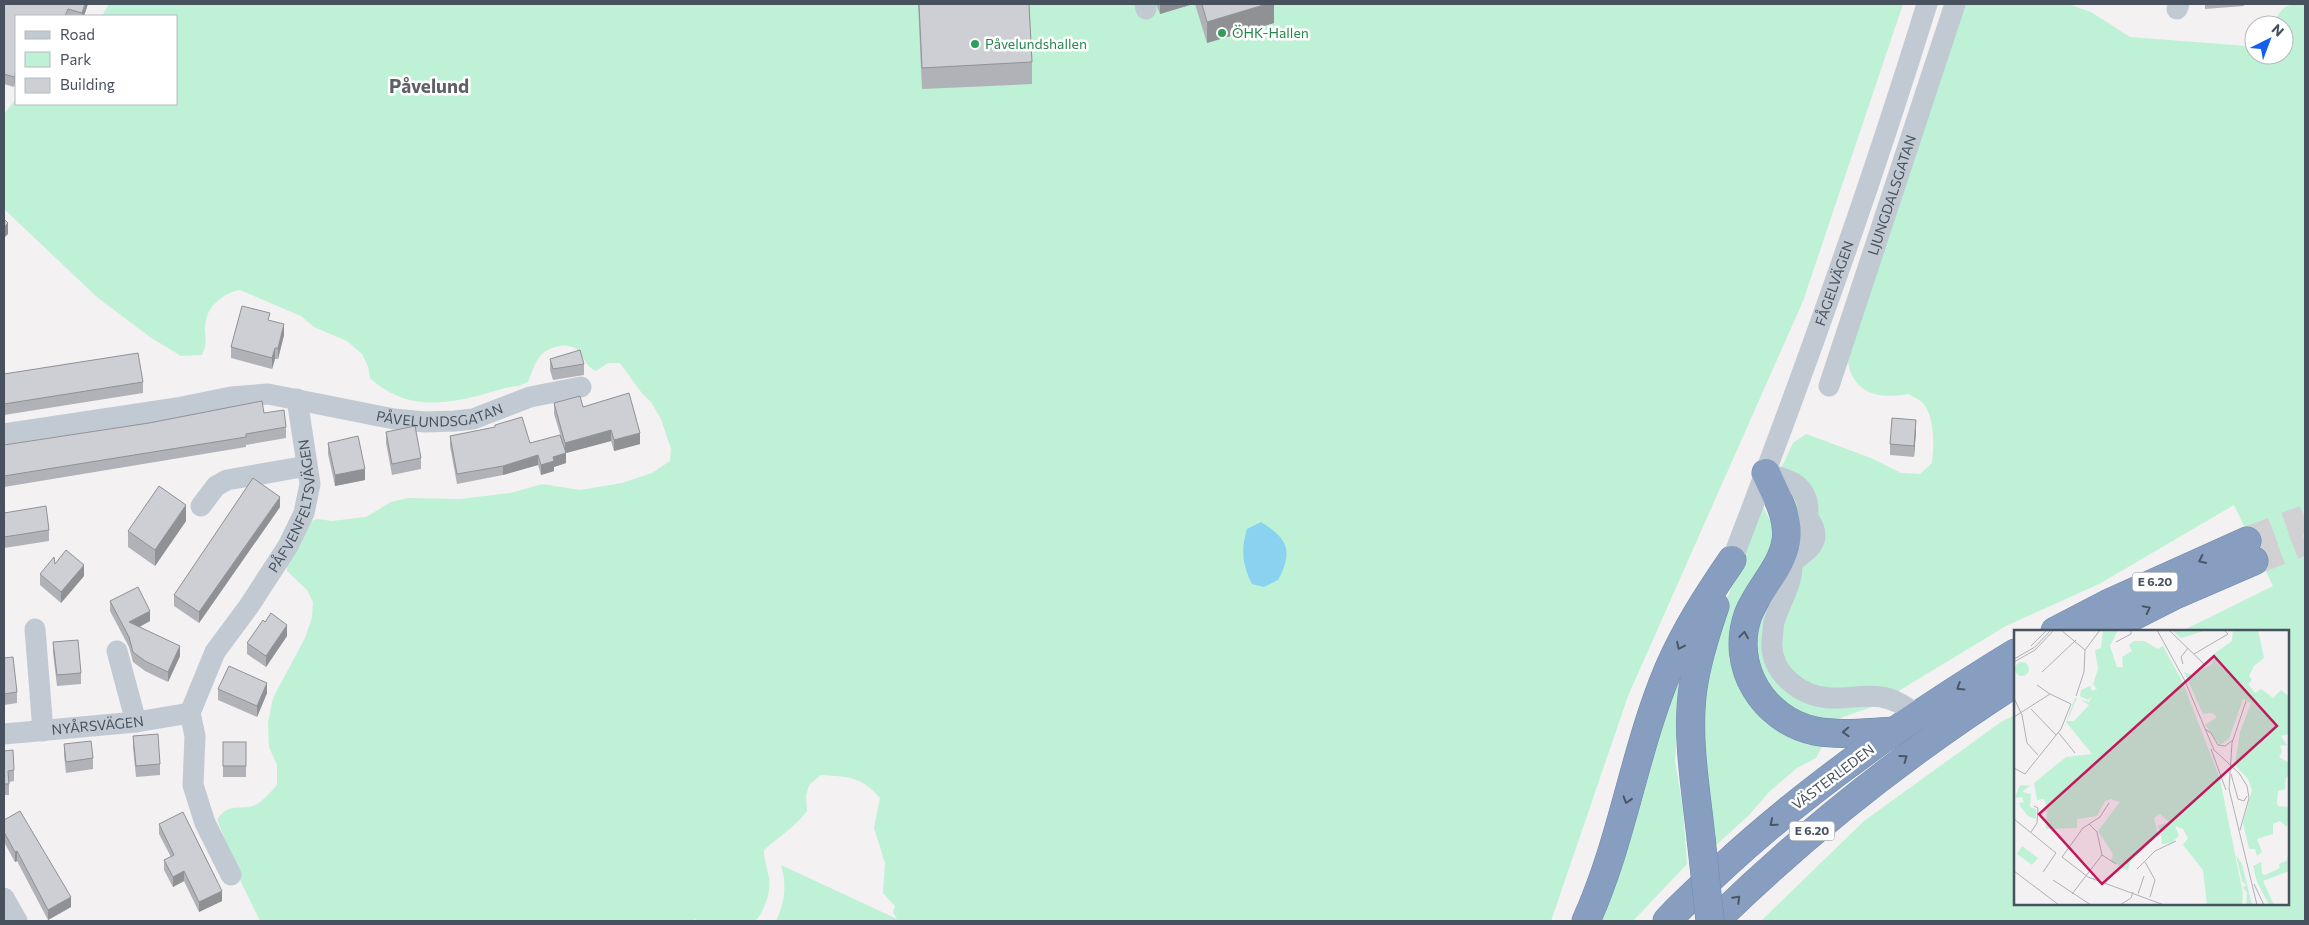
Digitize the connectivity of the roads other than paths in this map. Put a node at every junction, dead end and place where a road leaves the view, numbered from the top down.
1 (1927, 4) edge
2 (1955, 4) edge
3 (1829, 386) dead end
4 (581, 387) dead end
5 (297, 399) junction
6 (4, 434) edge
7 (307, 466) junction
8 (1766, 473) junction
9 (201, 506) dead end
10 (1789, 552) junction
11 (1732, 560) junction
12 (35, 629) dead end
13 (2057, 630) edge
14 (2106, 630) edge
15 (117, 651) dead end
16 (2014, 654) edge
17 (2014, 684) edge
18 (190, 713) junction
19 (1918, 715) junction
20 (136, 722) junction
21 (1895, 730) junction
22 (43, 731) junction
23 (4, 734) edge
24 (231, 875) dead end
25 (4, 898) edge
26 (17, 921) edge
27 (1586, 921) edge
28 (1666, 921) edge
29 (1710, 921) edge
30 (1715, 921) edge

1 - 8 street, FÅGELVÄGEN
2 - 3 street, LJUNGDALSGATAN
4 - 5 street, PÅVELUNDSGATAN
5 - 6 street
5 - 7 street, PÅFVENFELTSVÄGEN
7 - 9 street
7 - 18 street, PÅFVENFELTSVÄGEN
8 - 10 highway
8 - 10 street
8 - 11 street, FÅGELVÄGEN
10 - 19 street
21 -> 10 highway
11 -> 27 highway
11 - 29 highway, bridge
12 - 22 street
14 -> 13 highway, E 6.20
15 - 20 street
16 -> 19 highway, VÄSTERLEDEN / E 6.20
30 -> 17 highway, VÄSTERLEDEN / E 6.20
18 - 20 street, NYÅRSVÄGEN
18 - 24 street
19 - 21 highway, VÄSTERLEDEN / E 6.20
20 - 22 street, NYÅRSVÄGEN
21 -> 28 highway, VÄSTERLEDEN / E 6.20
22 - 23 street, NYÅRSVÄGEN
25 - 26 street

